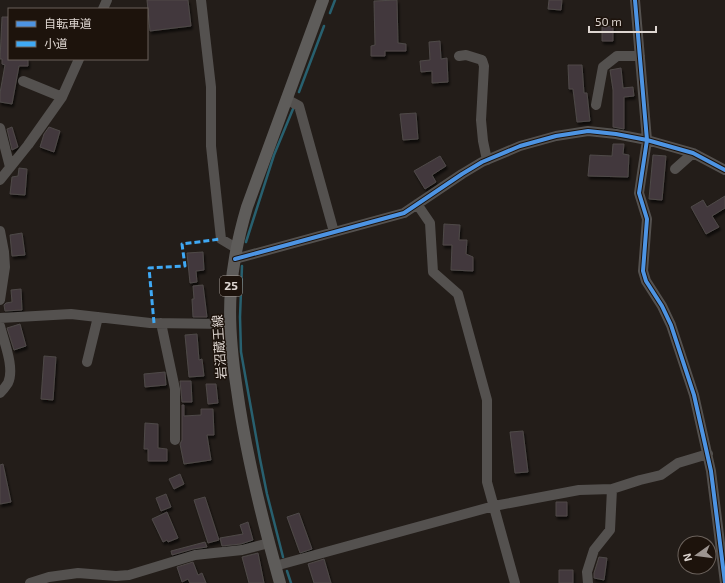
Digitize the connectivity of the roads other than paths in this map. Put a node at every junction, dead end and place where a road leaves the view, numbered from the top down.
1 (201, 0) edge
2 (323, 0) edge
3 (635, 0) edge
4 (459, 56) dead end
5 (640, 56) junction
6 (79, 60) edge
7 (22, 81) dead end
8 (62, 97) junction
9 (286, 99) junction
10 (596, 105) dead end
11 (0, 128) edge
12 (647, 140) junction
13 (693, 153) junction
14 (487, 160) junction
15 (10, 167) junction
16 (675, 168) dead end
17 (725, 170) edge
18 (0, 180) edge
19 (417, 204) junction
20 (0, 231) edge
21 (334, 232) junction
22 (236, 253) junction
23 (0, 300) edge
24 (98, 317) junction
25 (0, 318) edge
26 (160, 323) junction
27 (230, 324) junction
28 (0, 326) edge
29 (87, 362) dead end
30 (0, 392) edge
31 (175, 440) dead end
32 (708, 454) junction
33 (612, 489) junction
34 (494, 506) junction
35 (269, 544) junction
36 (275, 566) junction
37 (30, 583) edge
38 (280, 583) edge
39 (515, 583) edge
40 (588, 583) edge
41 (725, 583) edge

1 - 22 street
2 - 9 main road, 岩沼蔵王線 / 25
3 - 5 street
4 - 14 street
5 - 10 street
5 - 12 street
6 - 8 street
7 - 8 street
8 - 15 street
9 - 21 street
9 - 22 main road, 岩沼蔵王線 / 25
11 - 15 street
12 - 13 street
12 - 14 street
12 - 32 street
13 - 16 street
13 - 17 street
14 - 19 street
15 - 18 street
19 - 21 street
19 - 34 street
20 - 23 street
21 - 22 street
22 - 27 main road, 岩沼蔵王線 / 25
24 - 25 street
24 - 26 street
24 - 29 street
26 - 27 street
26 - 31 street
27 - 35 main road, 岩沼蔵王線 / 25
28 - 30 street
32 - 33 street
32 - 41 street
33 - 34 street
33 - 40 street
34 - 36 street
34 - 39 street
35 - 36 main road, 岩沼蔵王線 / 25
35 - 37 street
36 - 38 main road, 岩沼蔵王線 / 25

